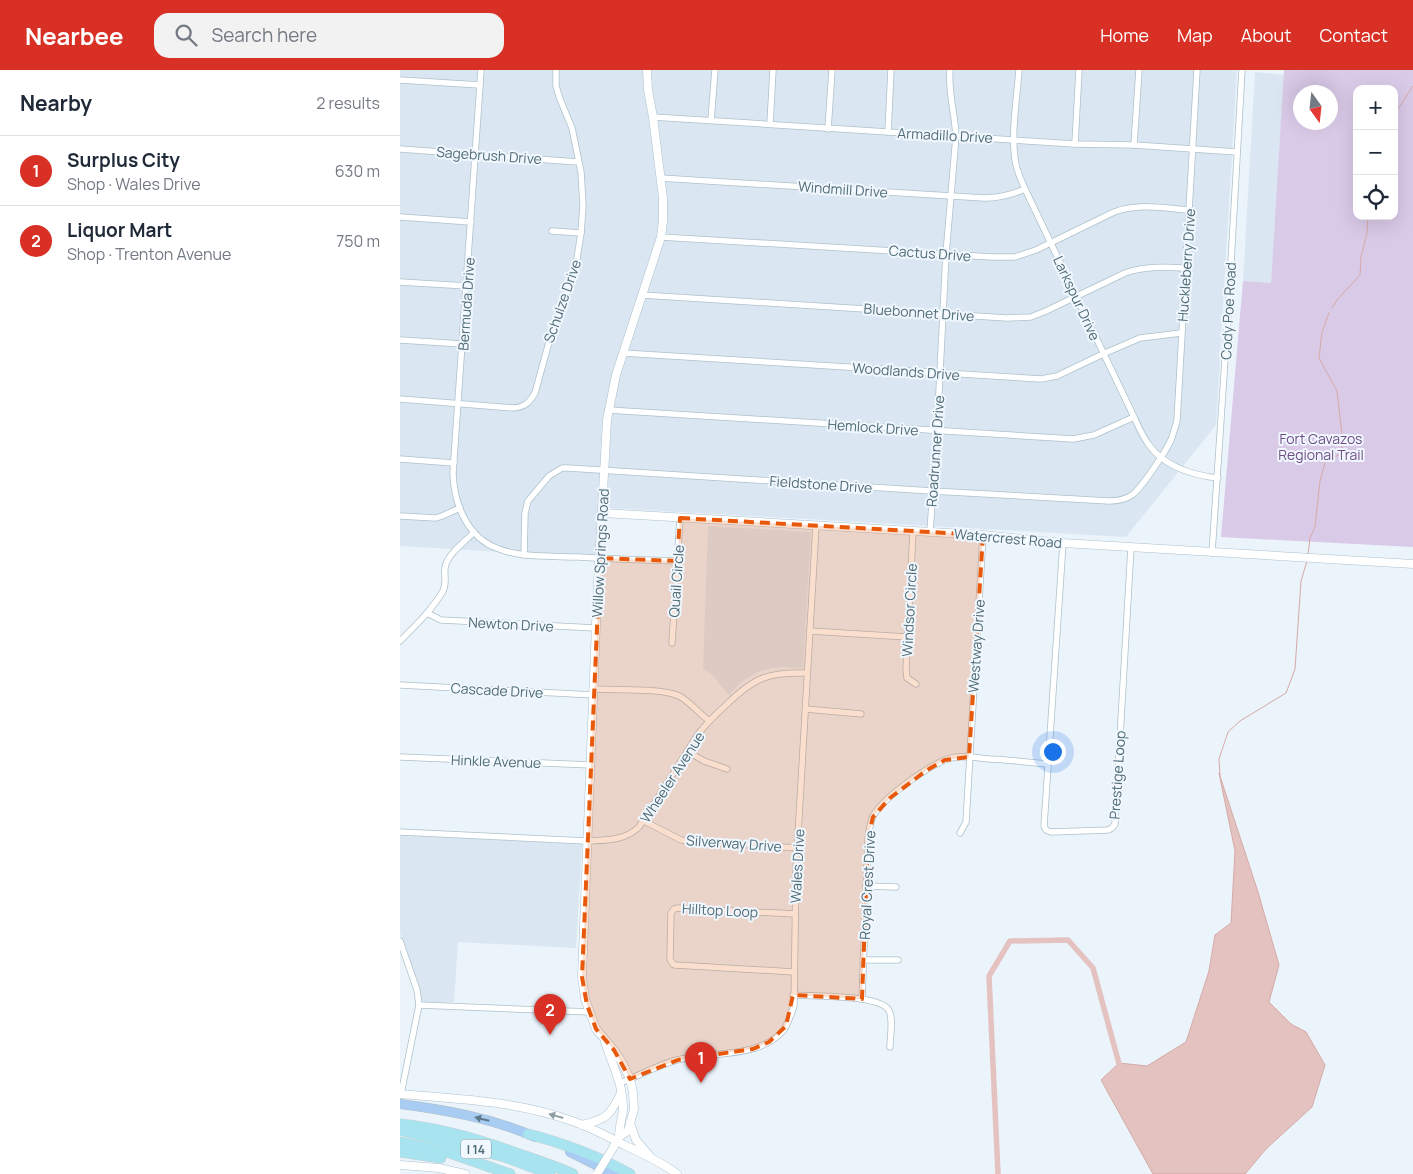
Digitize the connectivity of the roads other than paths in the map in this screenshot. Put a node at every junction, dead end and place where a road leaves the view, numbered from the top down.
1 (481, 70) edge
2 (556, 70) edge
3 (647, 70) edge
4 (715, 70) edge
5 (773, 70) edge
6 (832, 70) edge
7 (891, 70) edge
8 (950, 70) edge
9 (1019, 70) edge
10 (1079, 70) edge
11 (1139, 70) edge
12 (1197, 70) edge
13 (1242, 70) edge
14 (400, 80) edge
15 (480, 85) junction
16 (653, 118) junction
17 (711, 120) junction
18 (770, 124) junction
19 (828, 129) junction
20 (888, 132) junction
21 (956, 136) junction
22 (1014, 140) junction
23 (1075, 144) junction
24 (1134, 145) junction
25 (400, 149) edge
26 (1193, 149) junction
27 (1237, 152) junction
28 (476, 154) junction
29 (578, 162) junction
30 (660, 178) junction
31 (1024, 189) junction
32 (950, 196) junction
33 (1189, 210) junction
34 (400, 217) edge
35 (471, 222) junction
36 (552, 231) dead end
37 (582, 233) junction
38 (661, 237) junction
39 (1051, 244) junction
40 (946, 254) junction
41 (1185, 268) junction
42 (400, 282) edge
43 (467, 286) junction
44 (642, 295) junction
45 (1076, 297) junction
46 (943, 314) junction
47 (1181, 333) junction
48 (400, 340) edge
49 (463, 344) junction
50 (623, 353) junction
51 (1103, 354) junction
52 (939, 373) junction
53 (400, 399) edge
54 (459, 403) junction
55 (608, 410) junction
56 (1134, 417) junction
57 (937, 431) junction
58 (1161, 456) junction
59 (400, 459) edge
60 (454, 463) junction
61 (605, 469) junction
62 (1218, 478) junction
63 (932, 491) junction
64 (460, 508) junction
65 (602, 513) junction
66 (400, 516) edge
67 (680, 518) junction
68 (816, 526) junction
69 (474, 532) junction
70 (914, 532) junction
71 (930, 532) junction
72 (983, 535) junction
73 (1063, 543) junction
74 (1131, 547) junction
75 (1212, 552) junction
76 (524, 555) junction
77 (600, 558) junction
78 (677, 561) junction
79 (1413, 564) edge
80 (427, 613) junction
81 (596, 628) junction
82 (810, 631) junction
83 (907, 636) junction
84 (400, 641) edge
85 (672, 643) dead end
86 (807, 673) junction
87 (916, 684) dead end
88 (400, 685) edge
89 (594, 692) junction
90 (806, 709) junction
91 (862, 714) dead end
92 (708, 721) junction
93 (687, 751) junction
94 (400, 757) edge
95 (969, 757) junction
96 (1048, 764) junction
97 (591, 765) junction
98 (727, 769) dead end
99 (644, 821) junction
100 (400, 832) edge
101 (960, 832) dead end
102 (587, 841) junction
103 (798, 848) junction
104 (866, 886) junction
105 (896, 887) dead end
106 (795, 914) junction
107 (400, 941) edge
108 (864, 960) junction
109 (898, 960) dead end
110 (794, 972) junction
111 (793, 995) junction
112 (862, 999) junction
113 (419, 1005) junction
114 (590, 1012) junction
115 (604, 1040) junction
116 (890, 1047) dead end
117 (630, 1079) junction
118 (620, 1083) junction
119 (621, 1093) junction
120 (400, 1094) edge
121 (400, 1104) edge
122 (630, 1123) junction
123 (400, 1124) edge
124 (582, 1125) junction
125 (400, 1130) edge
126 (528, 1134) junction
127 (400, 1142) edge
128 (616, 1142) junction
129 (400, 1152) edge
130 (652, 1158) junction
131 (400, 1165) edge
132 (465, 1174) edge
133 (505, 1174) edge
134 (510, 1174) edge
135 (550, 1174) edge
136 (573, 1174) edge
137 (597, 1174) edge
138 (614, 1174) edge
139 (630, 1174) edge
140 (677, 1174) edge

1 - 15 street, Bermuda Drive
2 - 29 street, Schulze Drive
3 - 16 street, Willow Springs Road
4 - 17 street
5 - 18 street
6 - 19 street
7 - 20 street
8 - 21 street, Roadrunner Drive
9 - 22 street, Larkspur Drive
10 - 23 street
11 - 24 street
12 - 26 street, Huckleberry Drive
13 - 27 street, Cody Poe Road
14 - 15 street
15 - 28 street, Bermuda Drive
16 - 17 street, Armadillo Drive
16 - 30 street, Willow Springs Road
17 - 18 street, Armadillo Drive
18 - 19 street, Armadillo Drive
19 - 20 street, Armadillo Drive
20 - 21 street, Armadillo Drive
21 - 22 street, Armadillo Drive
21 - 32 street, Roadrunner Drive
22 - 23 street, Armadillo Drive
22 - 31 street, Larkspur Drive
23 - 24 street, Armadillo Drive
24 - 26 street, Armadillo Drive
25 - 28 street, Sagebrush Drive
26 - 27 street, Armadillo Drive
26 - 33 street, Huckleberry Drive
27 - 62 street, Cody Poe Road
28 - 29 street, Sagebrush Drive
28 - 35 street, Bermuda Drive
29 - 37 street, Schulze Drive
30 - 32 street, Windmill Drive
30 - 38 street, Willow Springs Road
31 - 32 street, Windmill Drive
31 - 39 street, Larkspur Drive
32 - 40 street, Roadrunner Drive
33 - 39 street, Cactus Drive
33 - 41 street, Huckleberry Drive
34 - 35 street
35 - 43 street, Bermuda Drive
36 - 37 street
37 - 54 street, Schulze Drive
38 - 40 street, Cactus Drive
38 - 44 street, Willow Springs Road
39 - 40 street, Cactus Drive
39 - 45 street, Larkspur Drive
40 - 46 street, Roadrunner Drive
41 - 45 street, Bluebonnet Drive
41 - 47 street, Huckleberry Drive
42 - 43 street
43 - 49 street, Bermuda Drive
44 - 46 street, Bluebonnet Drive
44 - 50 street, Willow Springs Road
45 - 46 street, Bluebonnet Drive
45 - 51 street, Larkspur Drive
46 - 52 street, Roadrunner Drive
47 - 51 street, Woodlands Drive
47 - 58 street, Huckleberry Drive
48 - 49 street
49 - 54 street, Bermuda Drive
50 - 52 street, Woodlands Drive
50 - 55 street, Willow Springs Road
51 - 52 street, Woodlands Drive
51 - 56 street, Larkspur Drive
52 - 57 street, Roadrunner Drive
53 - 54 street, Schulze Drive
54 - 60 street, Bermuda Drive
55 - 57 street, Hemlock Drive
55 - 61 street, Willow Springs Road
56 - 57 street, Hemlock Drive
56 - 58 street, Larkspur Drive
57 - 63 street, Roadrunner Drive
58 - 62 street, Larkspur Drive
58 - 63 street, Fieldstone Drive
59 - 60 street
60 - 64 street, Bermuda Drive
61 - 63 street, Fieldstone Drive
61 - 65 street, Willow Springs Road
61 - 76 street, Fieldstone Drive
62 - 75 street, Cody Poe Road
63 - 71 street, Roadrunner Drive
64 - 66 street
64 - 69 street, Bermuda Drive
65 - 67 street, Watercrest Road
65 - 77 street, Willow Springs Road
67 - 68 street, Watercrest Road
67 - 78 street, Quail Circle
68 - 70 street, Watercrest Road
68 - 82 street, Wales Drive
69 - 76 street
69 - 80 street
70 - 71 street, Watercrest Road
70 - 83 street, Windsor Circle
71 - 72 street, Watercrest Road
72 - 73 street, Watercrest Road
72 - 95 street, Westway Drive
73 - 74 street, Watercrest Road
73 - 96 street, Prestige Loop
74 - 75 street, Watercrest Road
74 - 96 street, Prestige Loop
75 - 79 street, Watercrest Road
76 - 77 street
77 - 78 street
77 - 81 street, Willow Springs Road
78 - 85 street, Quail Circle
80 - 81 street, Newton Drive
80 - 84 street
81 - 89 street, Willow Springs Road
82 - 83 street
82 - 86 street, Wales Drive
83 - 87 street, Windsor Circle
86 - 90 street, Wales Drive
86 - 92 street, Wheeler Avenue
88 - 89 street, Cascade Drive
89 - 92 street, Cascade Drive
89 - 97 street, Willow Springs Road
90 - 91 street
90 - 103 street, Wales Drive
92 - 93 street, Wheeler Avenue
93 - 98 street
93 - 99 street, Wheeler Avenue
94 - 97 street, Hinkle Avenue
95 - 96 street, Royal Crest Drive
95 - 101 street, Westway Drive
95 - 104 street, Royal Crest Drive
97 - 102 street, Willow Springs Road
99 - 102 street, Wheeler Avenue
99 - 103 street, Silverway Drive
100 - 102 street, Wheeler Avenue
102 - 114 street, Willow Springs Road
103 - 106 street, Wales Drive
104 - 105 street
104 - 108 street, Royal Crest Drive
106 - 110 street, Wales Drive
106 - 110 street, Hilltop Loop
107 - 113 street
108 - 109 street
108 - 112 street, Royal Crest Drive
110 - 111 street, Wales Drive
111 - 112 street
111 - 117 street, Wales Drive
112 - 116 street
113 - 114 street
113 - 120 street
114 - 115 street, Willow Springs Road
115 - 117 street, Willow Springs Road
115 - 118 street, Willow Springs Road
117 - 118 street, Wales Drive
117 - 122 street, Willow Springs Road
118 - 119 street, Willow Springs Road
119 - 124 street
119 - 128 street, Willow Springs Road
124 -> 120 street
126 -> 121 main road
122 - 128 street
122 - 130 street
123 - 136 highway
124 - 128 street
125 - 135 highway, I 14
126 - 138 main road
126 - 139 highway
127 - 134 highway, I 14
128 - 130 street
128 - 137 street, bridge
129 - 133 highway
130 - 140 street
131 - 132 street

